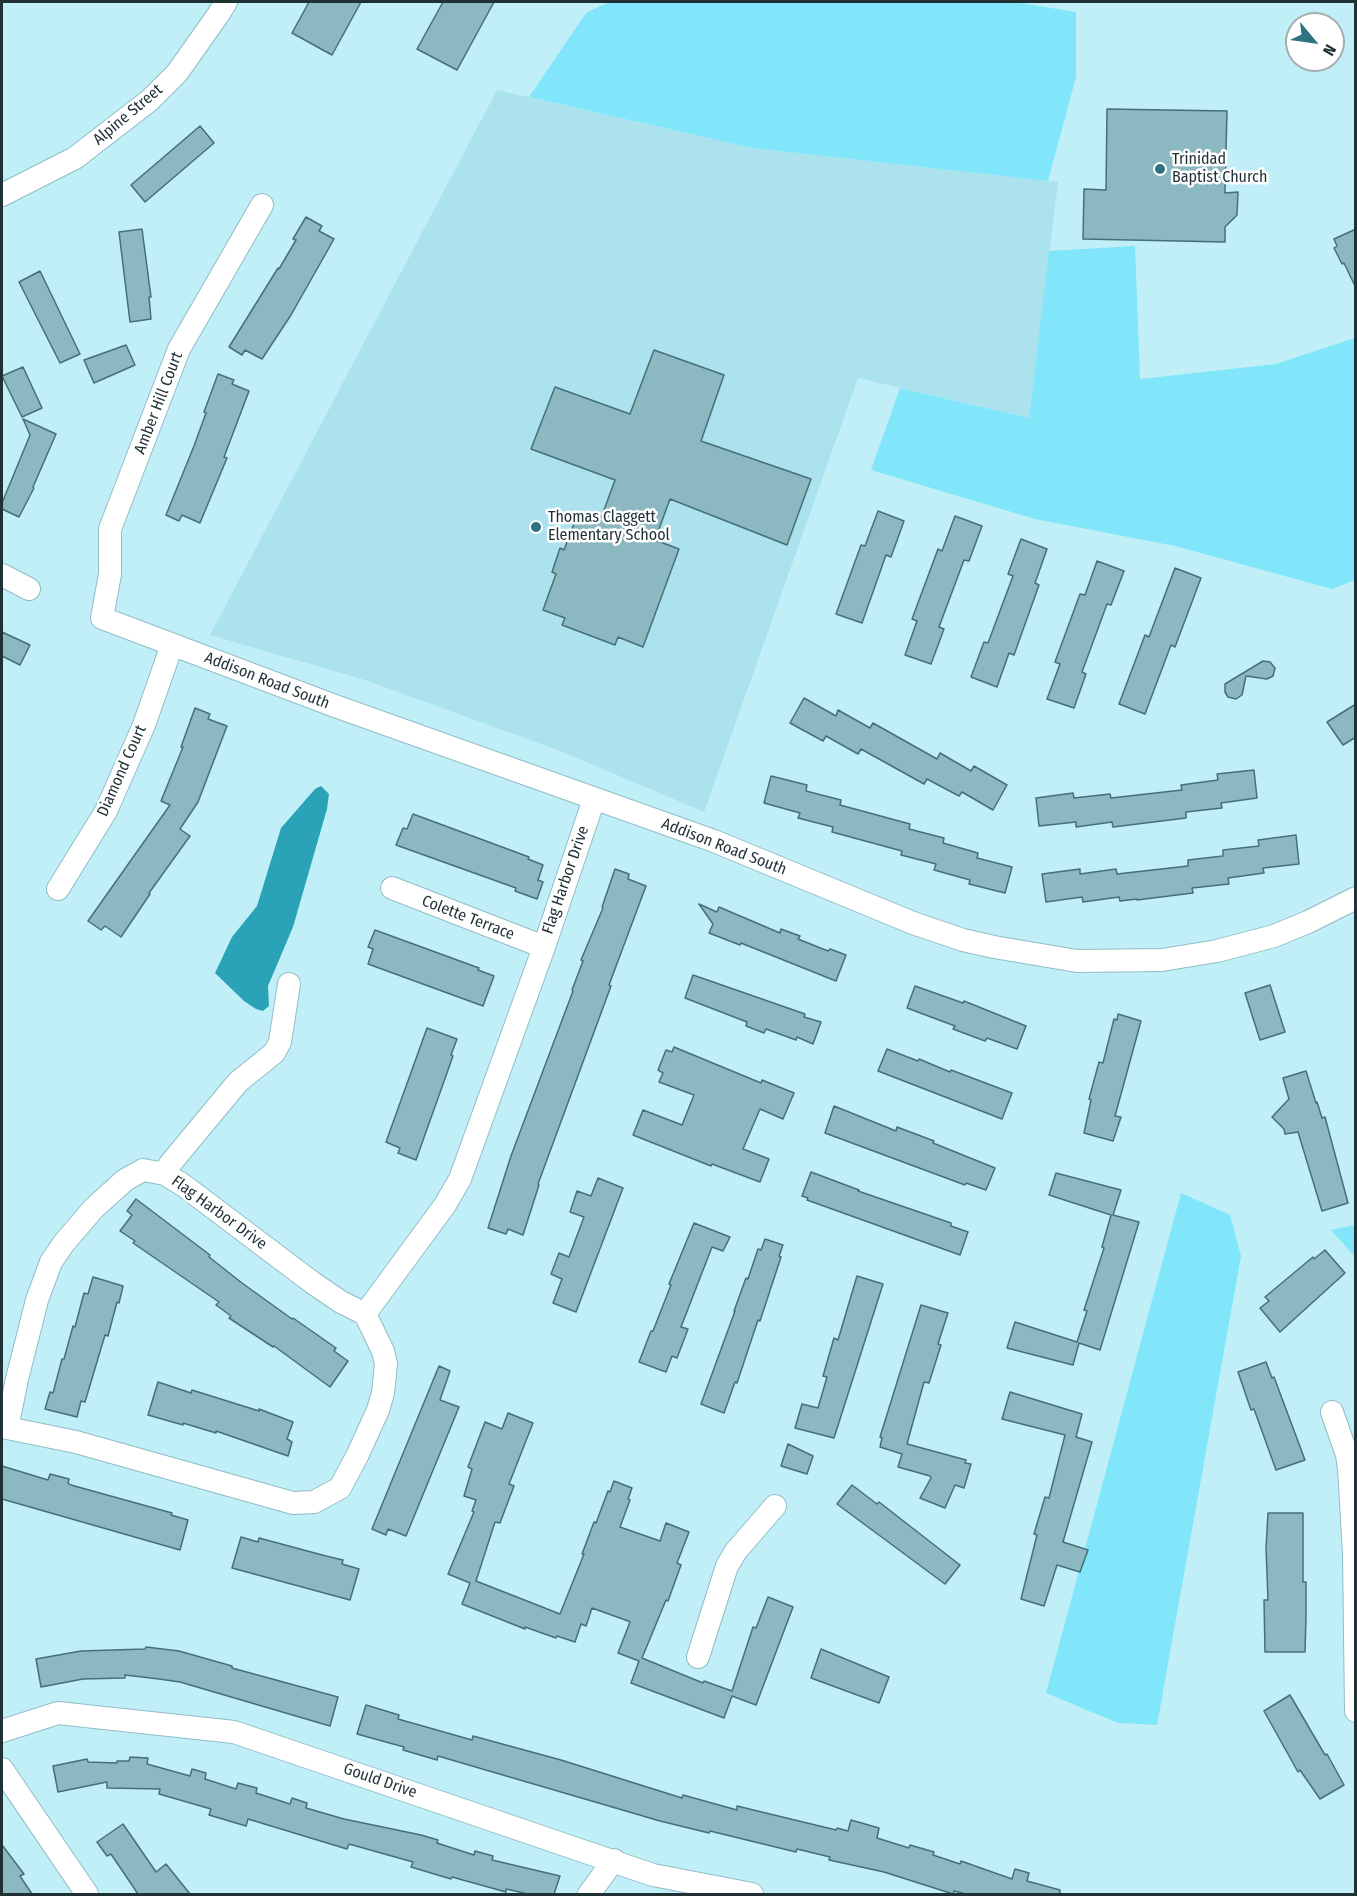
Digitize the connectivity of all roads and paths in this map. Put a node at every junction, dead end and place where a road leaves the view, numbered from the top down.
1 (226, 2) edge
2 (2, 195) edge
3 (262, 205) dead end
4 (2, 575) edge
5 (29, 589) dead end
6 (102, 618) joint
7 (172, 645) junction
8 (594, 799) junction
9 (392, 888) dead end
10 (58, 889) dead end
11 (1356, 898) edge
12 (544, 947) junction
13 (289, 984) dead end
14 (165, 1174) junction
15 (364, 1314) junction
16 (1332, 1412) dead end
17 (4, 1428) edge
18 (775, 1506) dead end
19 (698, 1657) dead end
20 (1356, 1711) edge
21 (2, 1731) edge
22 (2, 1769) edge
23 (614, 1860) junction
24 (87, 1894) edge
25 (589, 1894) edge
26 (752, 1894) edge

1 - 2 street, Alpine Street
3 - 6 street, Amber Hill Court
4 - 5 street
6 - 7 street, Addison Road South
7 - 8 street, Addison Road South
7 - 10 street, Diamond Court
8 - 11 street, Addison Road South
8 - 12 street, Flag Harbor Drive
9 - 12 street, Colette Terrace
12 - 15 street, Flag Harbor Drive
13 - 14 street
14 - 15 street, Flag Harbor Drive
14 - 17 street, Flag Harbor Drive
15 - 17 street, Flag Harbor Drive
16 - 20 street
18 - 19 street
21 - 23 street, Gould Drive
22 - 24 street
23 - 25 street
23 - 26 street, Gould Drive

